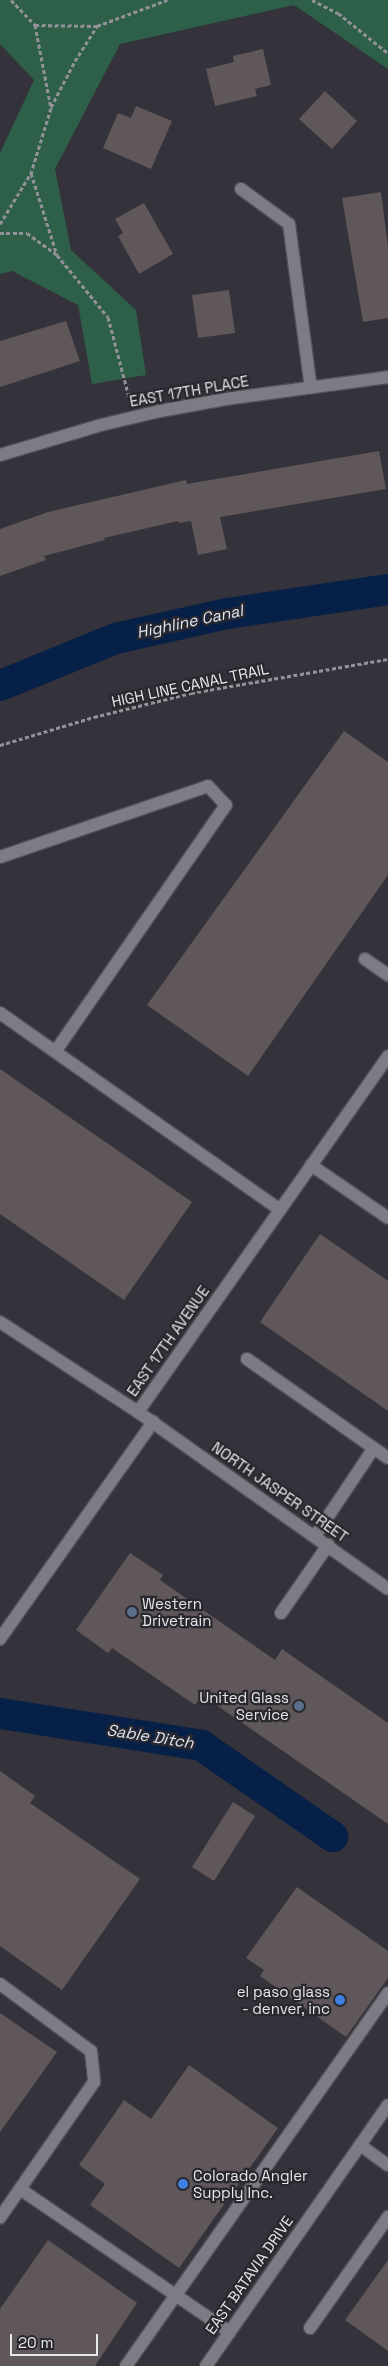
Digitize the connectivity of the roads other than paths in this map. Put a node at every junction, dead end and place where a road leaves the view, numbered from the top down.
1 (241, 190) dead end
2 (388, 377) edge
3 (312, 388) junction
4 (0, 455) edge
5 (0, 857) edge
6 (365, 959) dead end
7 (388, 975) edge
8 (0, 1013) edge
9 (55, 1052) junction
10 (388, 1056) edge
11 (312, 1165) junction
12 (280, 1210) junction
13 (388, 1218) edge
14 (0, 1322) edge
15 (247, 1359) dead end
16 (138, 1412) junction
17 (153, 1422) junction
18 (374, 1448) junction
19 (388, 1458) edge
20 (315, 1536) junction
21 (328, 1545) junction
22 (388, 1588) edge
23 (281, 1613) dead end
24 (0, 1639) edge
25 (0, 1984) edge
26 (388, 1993) edge
27 (388, 2105) edge
28 (360, 2145) junction
29 (388, 2165) edge
30 (20, 2189) junction
31 (0, 2218) edge
32 (388, 2218) edge
33 (176, 2295) junction
34 (310, 2328) dead end
35 (230, 2332) junction
36 (126, 2366) edge
37 (206, 2366) edge

1 - 3 street
2 - 3 street, EAST 17TH PLACE
3 - 4 street, EAST 17TH PLACE
5 - 9 street
6 - 7 street
8 - 9 street
9 - 12 street
10 - 11 street, EAST 17TH AVENUE
11 - 12 street, EAST 17TH AVENUE
11 - 13 street
12 - 16 street, EAST 17TH AVENUE
14 - 16 street
15 - 18 street
16 - 17 street, EAST 17TH AVENUE
17 - 20 street, NORTH JASPER STREET
17 - 24 street
18 - 19 street
18 - 20 street
20 - 21 street, NORTH JASPER STREET
21 - 22 street, NORTH JASPER STREET
21 - 23 street
25 - 30 street
26 - 33 street
27 - 28 street, EAST BATAVIA DRIVE
28 - 29 street
28 - 35 street, EAST BATAVIA DRIVE
30 - 31 street
30 - 33 street
32 - 34 street
33 - 35 street
33 - 36 street
35 - 37 street, EAST BATAVIA DRIVE

